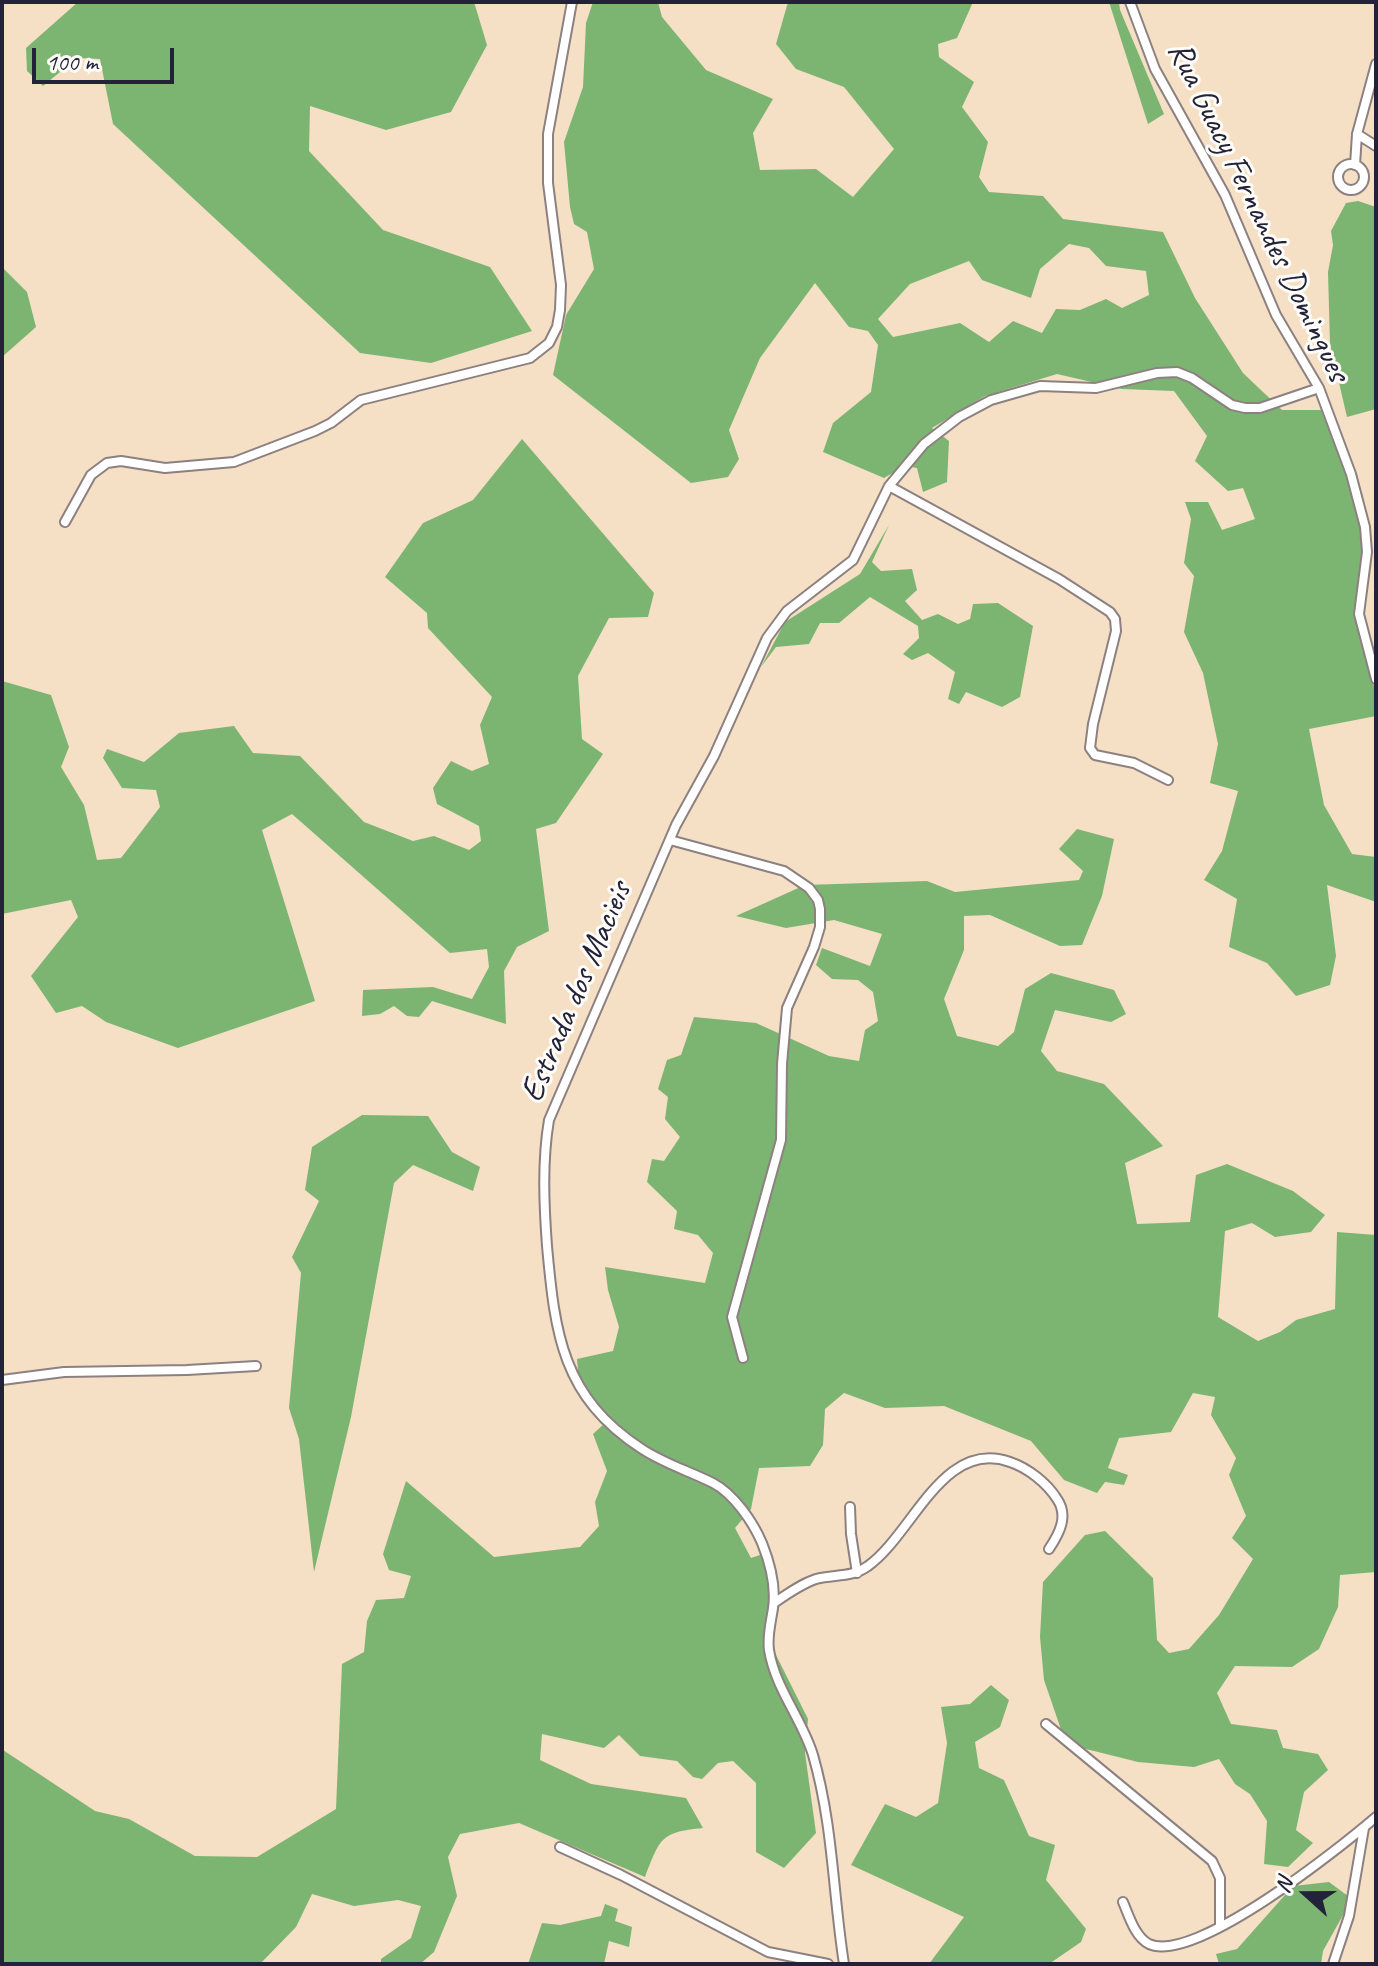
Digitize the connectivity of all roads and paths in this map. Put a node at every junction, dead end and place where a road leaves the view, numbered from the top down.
1 (572, 2) edge
2 (1130, 2) edge
3 (1376, 64) edge
4 (1373, 85) edge
5 (1357, 134) junction
6 (1376, 146) edge
7 (1355, 165) dead end
8 (1319, 388) junction
9 (889, 486) junction
10 (65, 522) dead end
11 (1376, 679) edge
12 (1168, 780) dead end
13 (670, 840) junction
14 (743, 1358) dead end
15 (256, 1366) dead end
16 (2, 1380) edge
17 (850, 1507) dead end
18 (1049, 1549) dead end
19 (857, 1573) junction
20 (774, 1603) junction
21 (1046, 1724) dead end
22 (1376, 1817) edge
23 (1364, 1827) junction
24 (560, 1847) dead end
25 (1123, 1902) dead end
26 (1220, 1926) junction
27 (828, 1964) edge
28 (844, 1964) edge
29 (1333, 1964) edge

1 - 10 street
2 - 8 street, Rua Guacy Fernandes Domingues
3 - 4 street
4 - 5 street
5 - 6 street
5 - 7 street
8 - 9 street, Estrada dos Macieis
8 - 11 street, Rua Guacy Fernandes Domingues
9 - 12 street
9 - 13 street, Estrada dos Macieis
13 - 14 street
13 - 20 street, Estrada dos Macieis
15 - 16 street
17 - 19 street
18 - 19 street
19 - 20 street
20 - 28 street, Estrada dos Macieis
21 - 26 street
22 - 23 street
23 - 26 street
23 - 29 street
24 - 27 street
25 - 26 street

